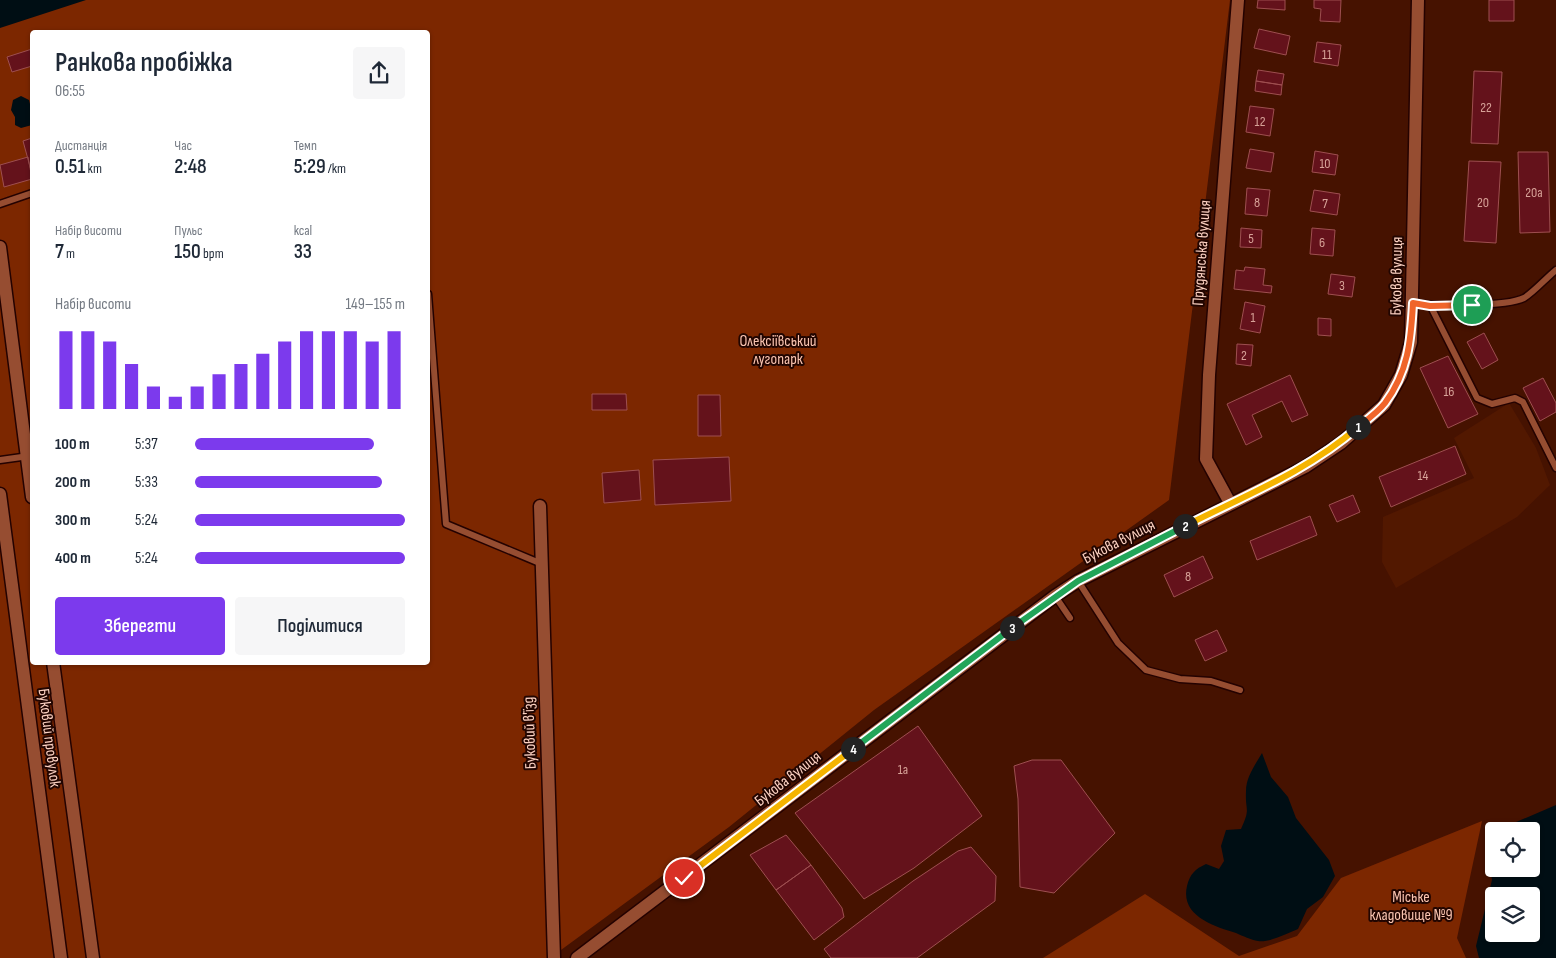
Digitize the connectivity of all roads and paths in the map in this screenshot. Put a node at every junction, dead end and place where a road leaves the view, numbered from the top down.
1 (1238, 0) edge
2 (1418, 0) edge
3 (30, 195) edge
4 (0, 204) edge
5 (0, 247) edge
6 (1556, 270) edge
7 (1413, 303) junction
8 (1430, 306) junction
9 (430, 341) edge
10 (30, 455) edge
11 (0, 460) edge
12 (1556, 468) edge
13 (0, 494) edge
14 (1230, 503) junction
15 (540, 506) dead end
16 (542, 564) junction
17 (1078, 581) junction
18 (1055, 596) junction
19 (1070, 618) dead end
20 (53, 665) edge
21 (1240, 690) dead end
22 (61, 958) edge
23 (93, 958) edge
24 (554, 958) edge
25 (577, 958) edge

1 - 14 street, Прудянська вулиця
2 - 7 street, Букова вулиця
3 - 4 lane
5 - 10 street
6 - 8 lane
7 - 8 lane
7 - 14 street, Букова вулиця
8 - 12 lane
9 - 16 lane
10 - 11 lane
13 - 22 street, Буковий провулок
14 - 17 street, Букова вулиця
15 - 16 street, Буковий в'їзд
16 - 24 street, Буковий в'їзд
17 - 18 street, Букова вулиця
17 - 21 lane
18 - 19 lane
18 - 25 street, Букова вулиця
20 - 23 street, Буковий провулок

